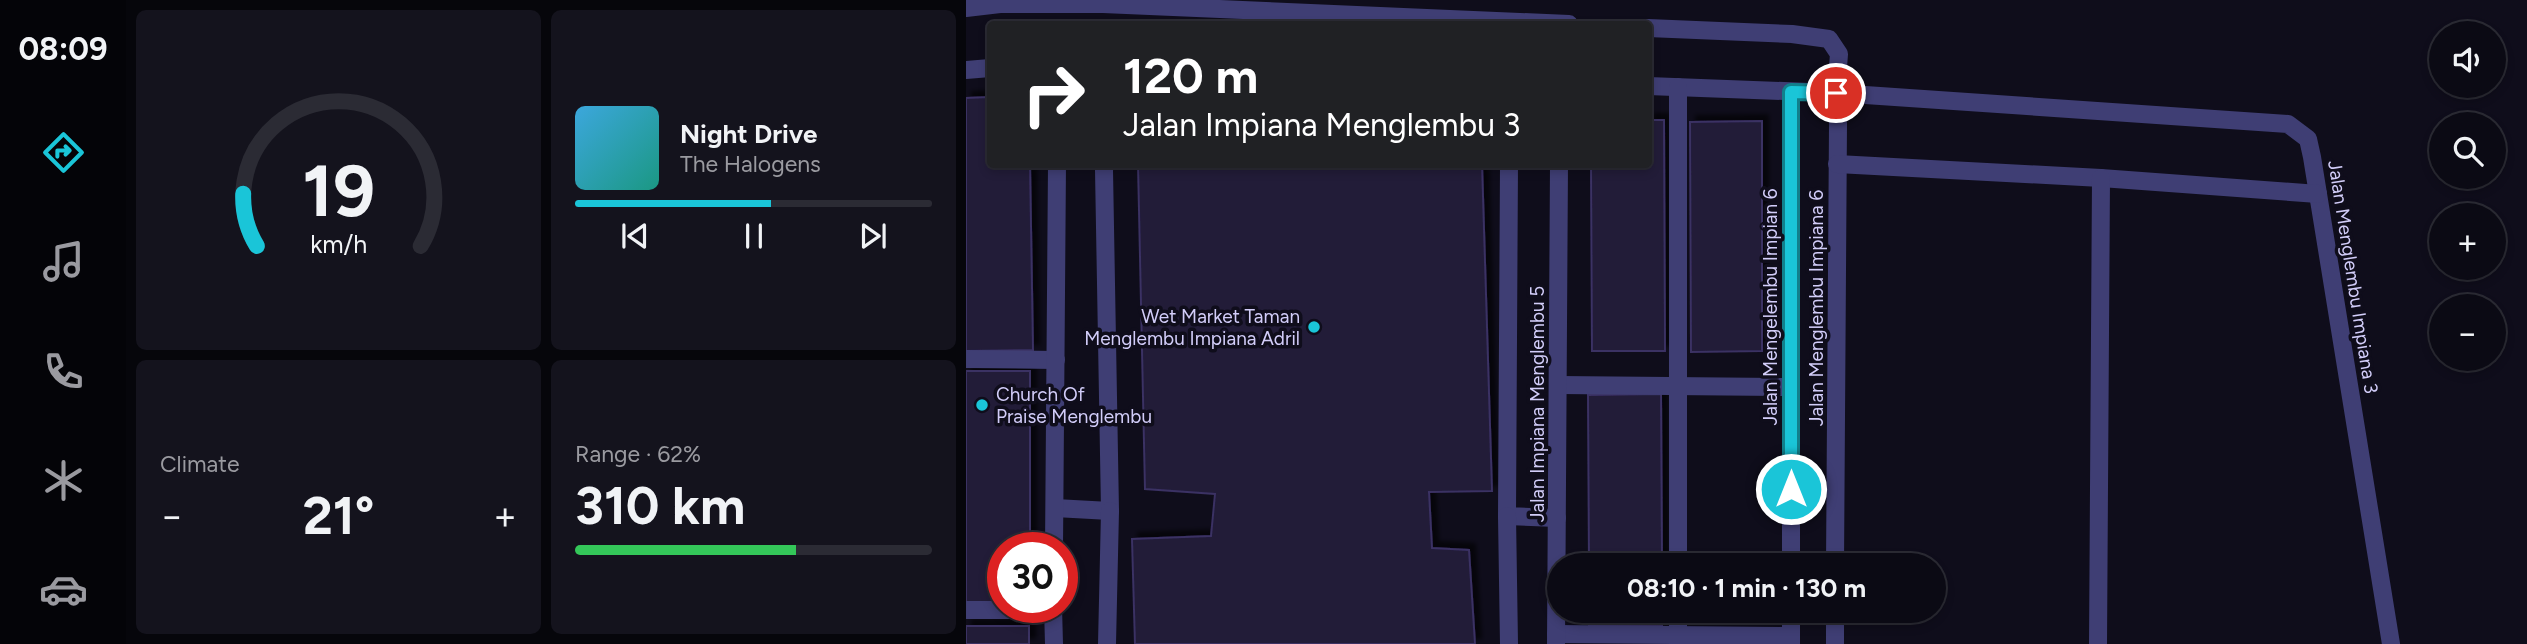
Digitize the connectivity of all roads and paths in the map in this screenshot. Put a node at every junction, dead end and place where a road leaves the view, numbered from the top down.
1 (1104, 2) edge
2 (966, 8) edge
3 (1500, 21) edge
4 (1652, 28) edge
5 (987, 68) edge
6 (966, 70) edge
7 (1652, 86) edge
8 (1678, 88) junction
9 (1791, 92) junction
10 (1836, 93) junction
11 (1837, 164) junction
12 (1057, 168) edge
13 (1104, 168) edge
14 (1508, 168) edge
15 (1559, 168) edge
16 (2101, 178) junction
17 (2318, 194) junction
18 (966, 359) edge
19 (1056, 360) junction
20 (1559, 385) junction
21 (1678, 386) junction
22 (1791, 387) junction
23 (1055, 508) junction
24 (1110, 511) junction
25 (1507, 516) junction
26 (1557, 518) junction
27 (1054, 532) edge
28 (1678, 553) edge
29 (1791, 553) edge
30 (1835, 553) edge
31 (966, 610) edge
32 (987, 610) edge
33 (1053, 623) edge
34 (1835, 623) edge
35 (1556, 639) edge
36 (1678, 640) edge
37 (1791, 640) edge
38 (1054, 644) edge
39 (1107, 644) edge
40 (1509, 644) edge
41 (1835, 644) edge
42 (2098, 644) edge
43 (2390, 644) edge

1 - 2 street
1 - 3 street
4 - 10 street, Jalan Menglembu Impiana 6
5 - 6 street
7 - 8 street, Jalan Menglembu Impiana 3
8 - 9 street, Jalan Menglembu Impiana 3
8 - 21 street
9 - 10 street, Jalan Menglembu Impiana 3
9 - 22 street, Jalan Mengelembu Impian 6
10 - 11 street, Jalan Menglembu Impiana 6
10 - 17 street, Jalan Menglembu Impiana 3
11 - 16 street
11 - 30 street, Jalan Menglembu Impiana 6
12 - 19 street
13 - 24 street
14 - 25 street
15 - 20 street, Jalan Impiana Menglembu 5
16 - 17 street
16 - 42 street
17 - 43 street, Jalan Menglembu Impiana 3
18 - 19 street
19 - 23 street
20 - 21 street
20 - 26 street, Jalan Impiana Menglembu 5
21 - 22 street
21 - 28 street
22 - 29 street, Jalan Mengelembu Impian 6
23 - 24 street
23 - 27 street
24 - 39 street
25 - 26 street
25 - 40 street
26 - 35 street, Jalan Impiana Menglembu 5
31 - 32 street
33 - 38 street
34 - 41 street
35 - 36 street
36 - 37 street

